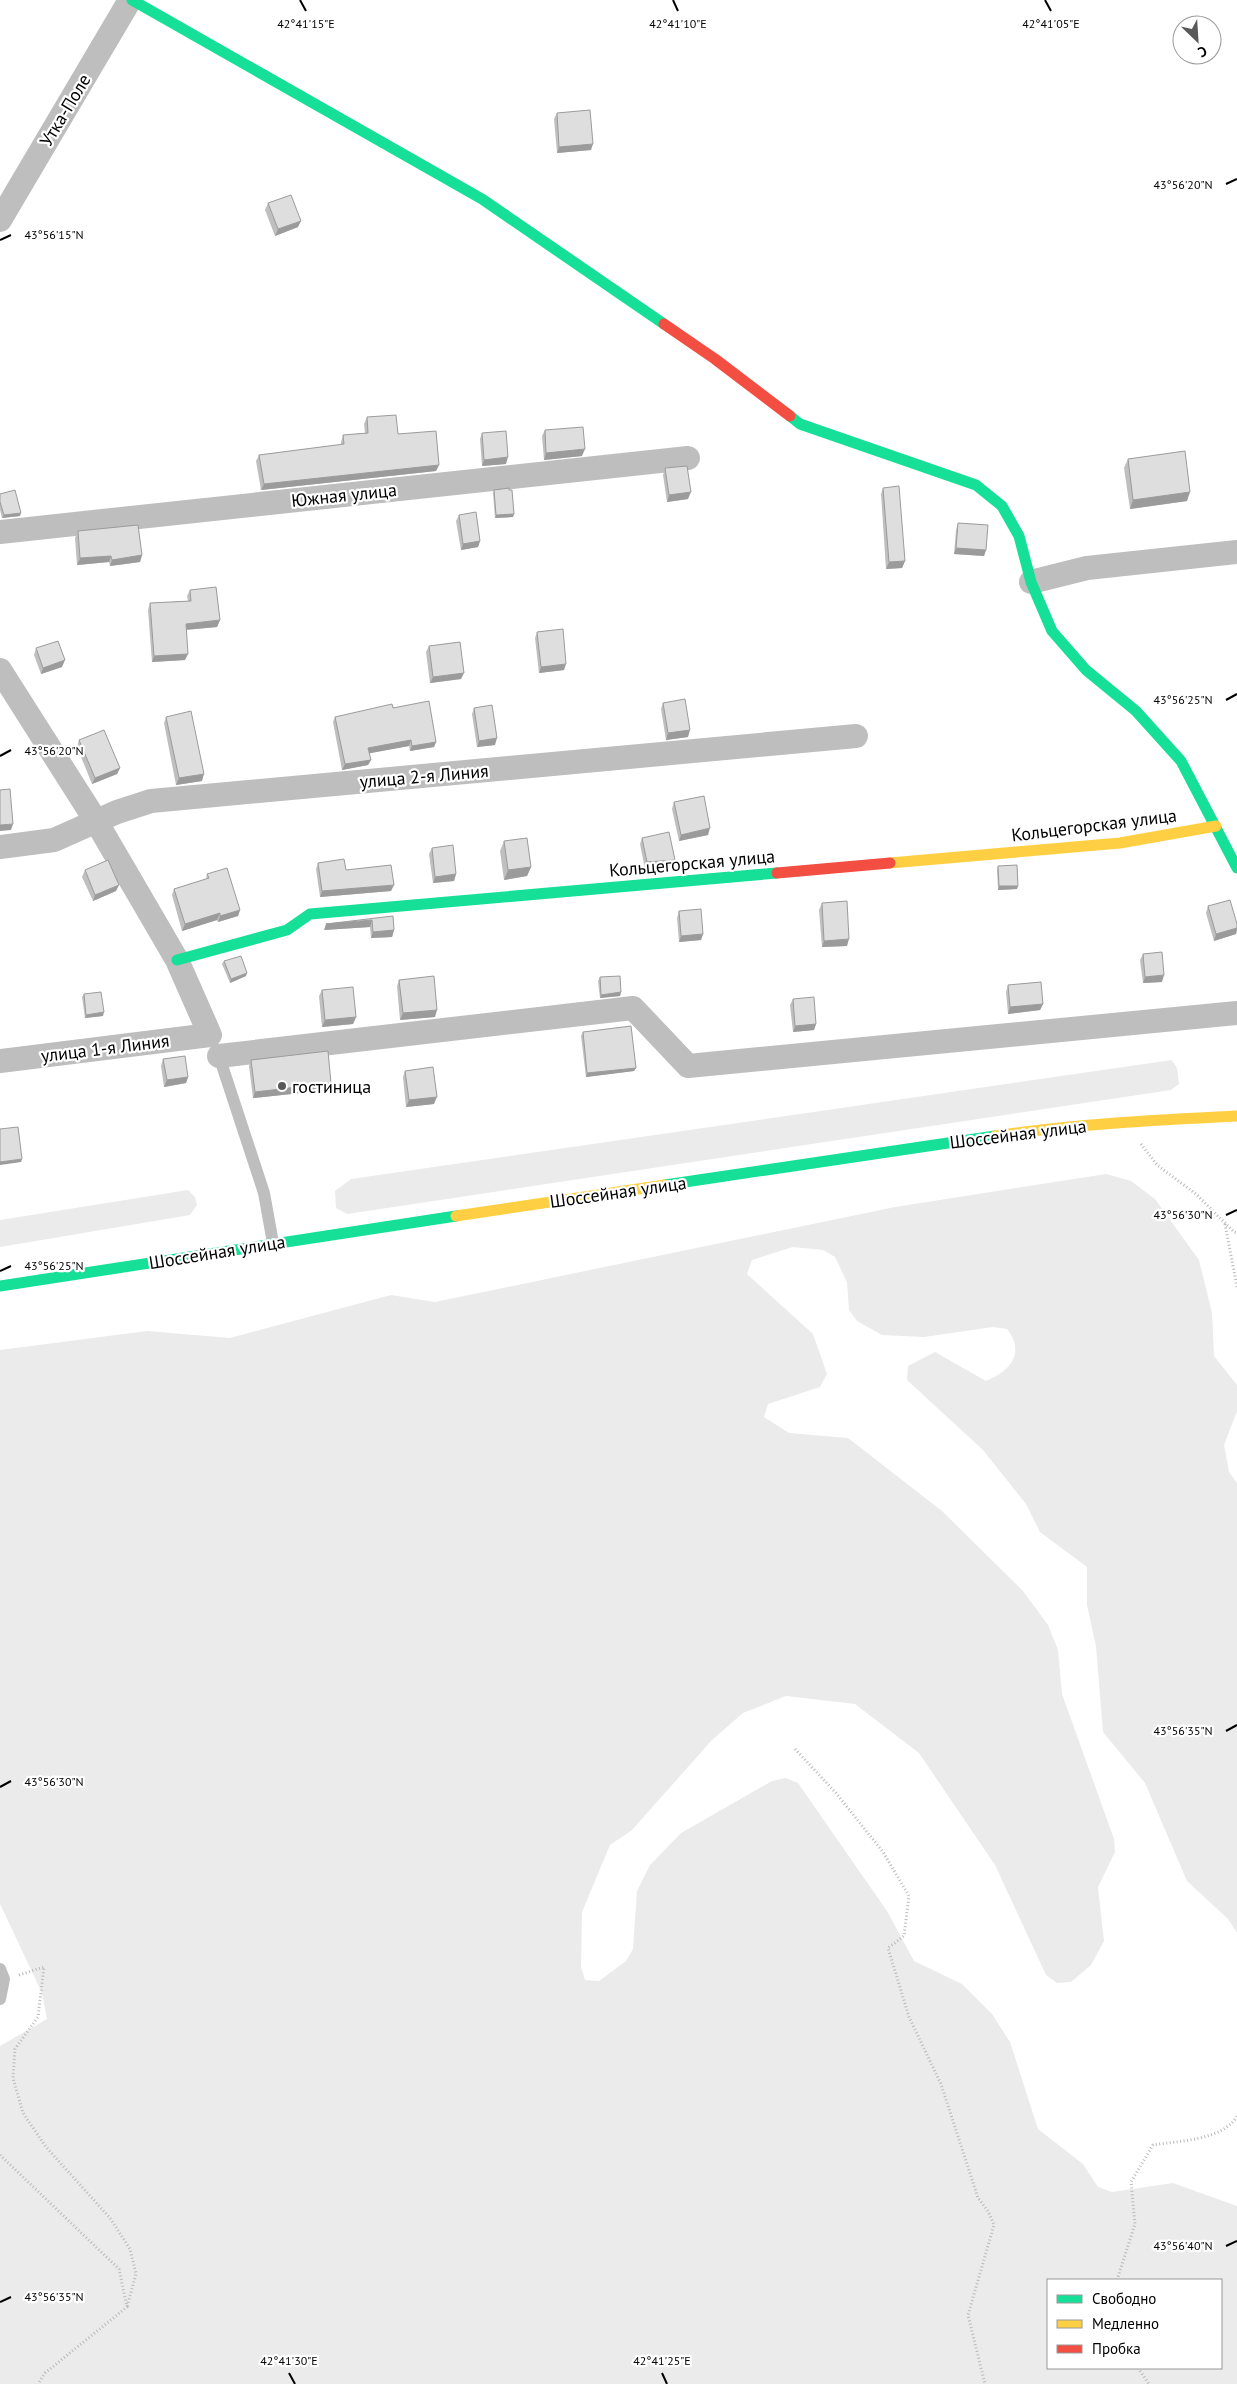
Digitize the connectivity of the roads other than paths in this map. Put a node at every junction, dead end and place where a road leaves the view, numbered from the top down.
1 (131, 0) edge
2 (0, 220) edge
3 (688, 458) dead end
4 (0, 532) edge
5 (1237, 552) edge
6 (1031, 582) junction
7 (0, 670) edge
8 (856, 736) dead end
9 (96, 821) junction
10 (1216, 826) junction
11 (0, 847) edge
12 (1237, 868) edge
13 (177, 960) junction
14 (1237, 1013) edge
15 (215, 1046) junction
16 (0, 1061) edge
17 (1237, 1116) edge
18 (272, 1243) junction
19 (0, 1286) edge
20 (2, 1974) edge
21 (0, 1999) edge

1 - 2 street, Утка-Поле
1 - 6 street
3 - 4 street, Южная улица
5 - 6 street
6 - 10 street
7 - 9 street
8 - 9 street, улица 2-я Линия
9 - 11 street, улица 2-я Линия
9 - 13 street
10 - 12 street
10 - 13 street, Кольцегорская улица
13 - 15 street
14 - 15 street
15 - 16 street, улица 1-я Линия
15 - 18 lane
17 - 18 street, Шоссейная улица
18 - 19 street, Шоссейная улица
20 - 21 lane

